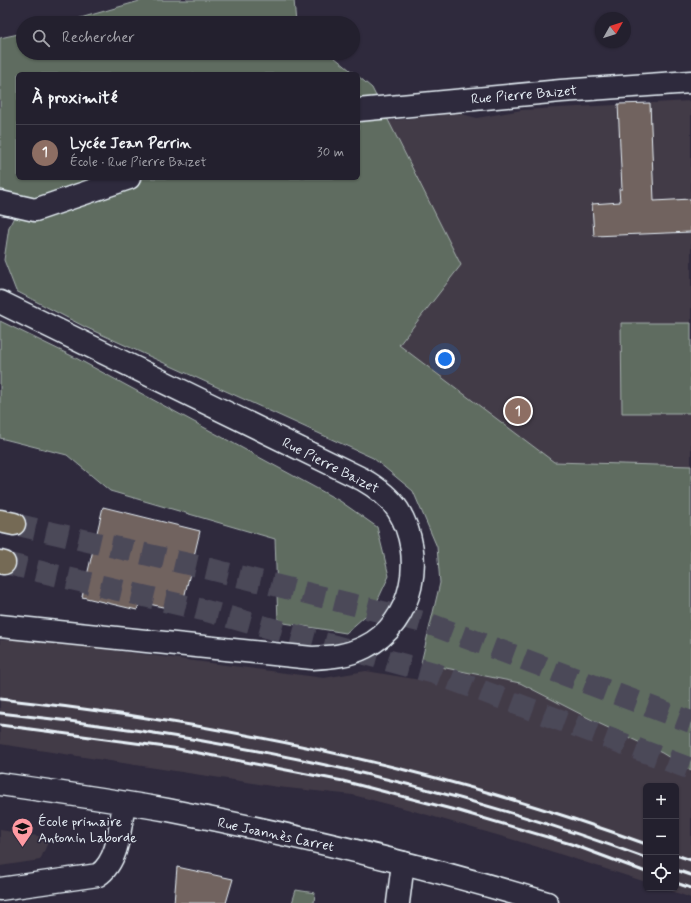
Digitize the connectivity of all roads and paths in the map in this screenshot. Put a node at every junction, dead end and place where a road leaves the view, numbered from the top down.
1 (691, 82) edge
2 (360, 110) edge
3 (123, 180) edge
4 (0, 202) edge
5 (0, 302) edge
6 (0, 626) edge
7 (0, 784) edge
8 (124, 803) junction
9 (403, 863) junction
10 (0, 889) edge
11 (398, 903) edge
12 (547, 903) edge

1 - 2 street, Rue Pierre Baizet
3 - 4 street
5 - 6 street, Rue Pierre Baizet
7 - 8 street, Rue Joannès Carret
8 - 9 street, Rue Joannès Carret
8 - 10 street
9 - 11 street
9 - 12 street, Rue Joannès Carret

